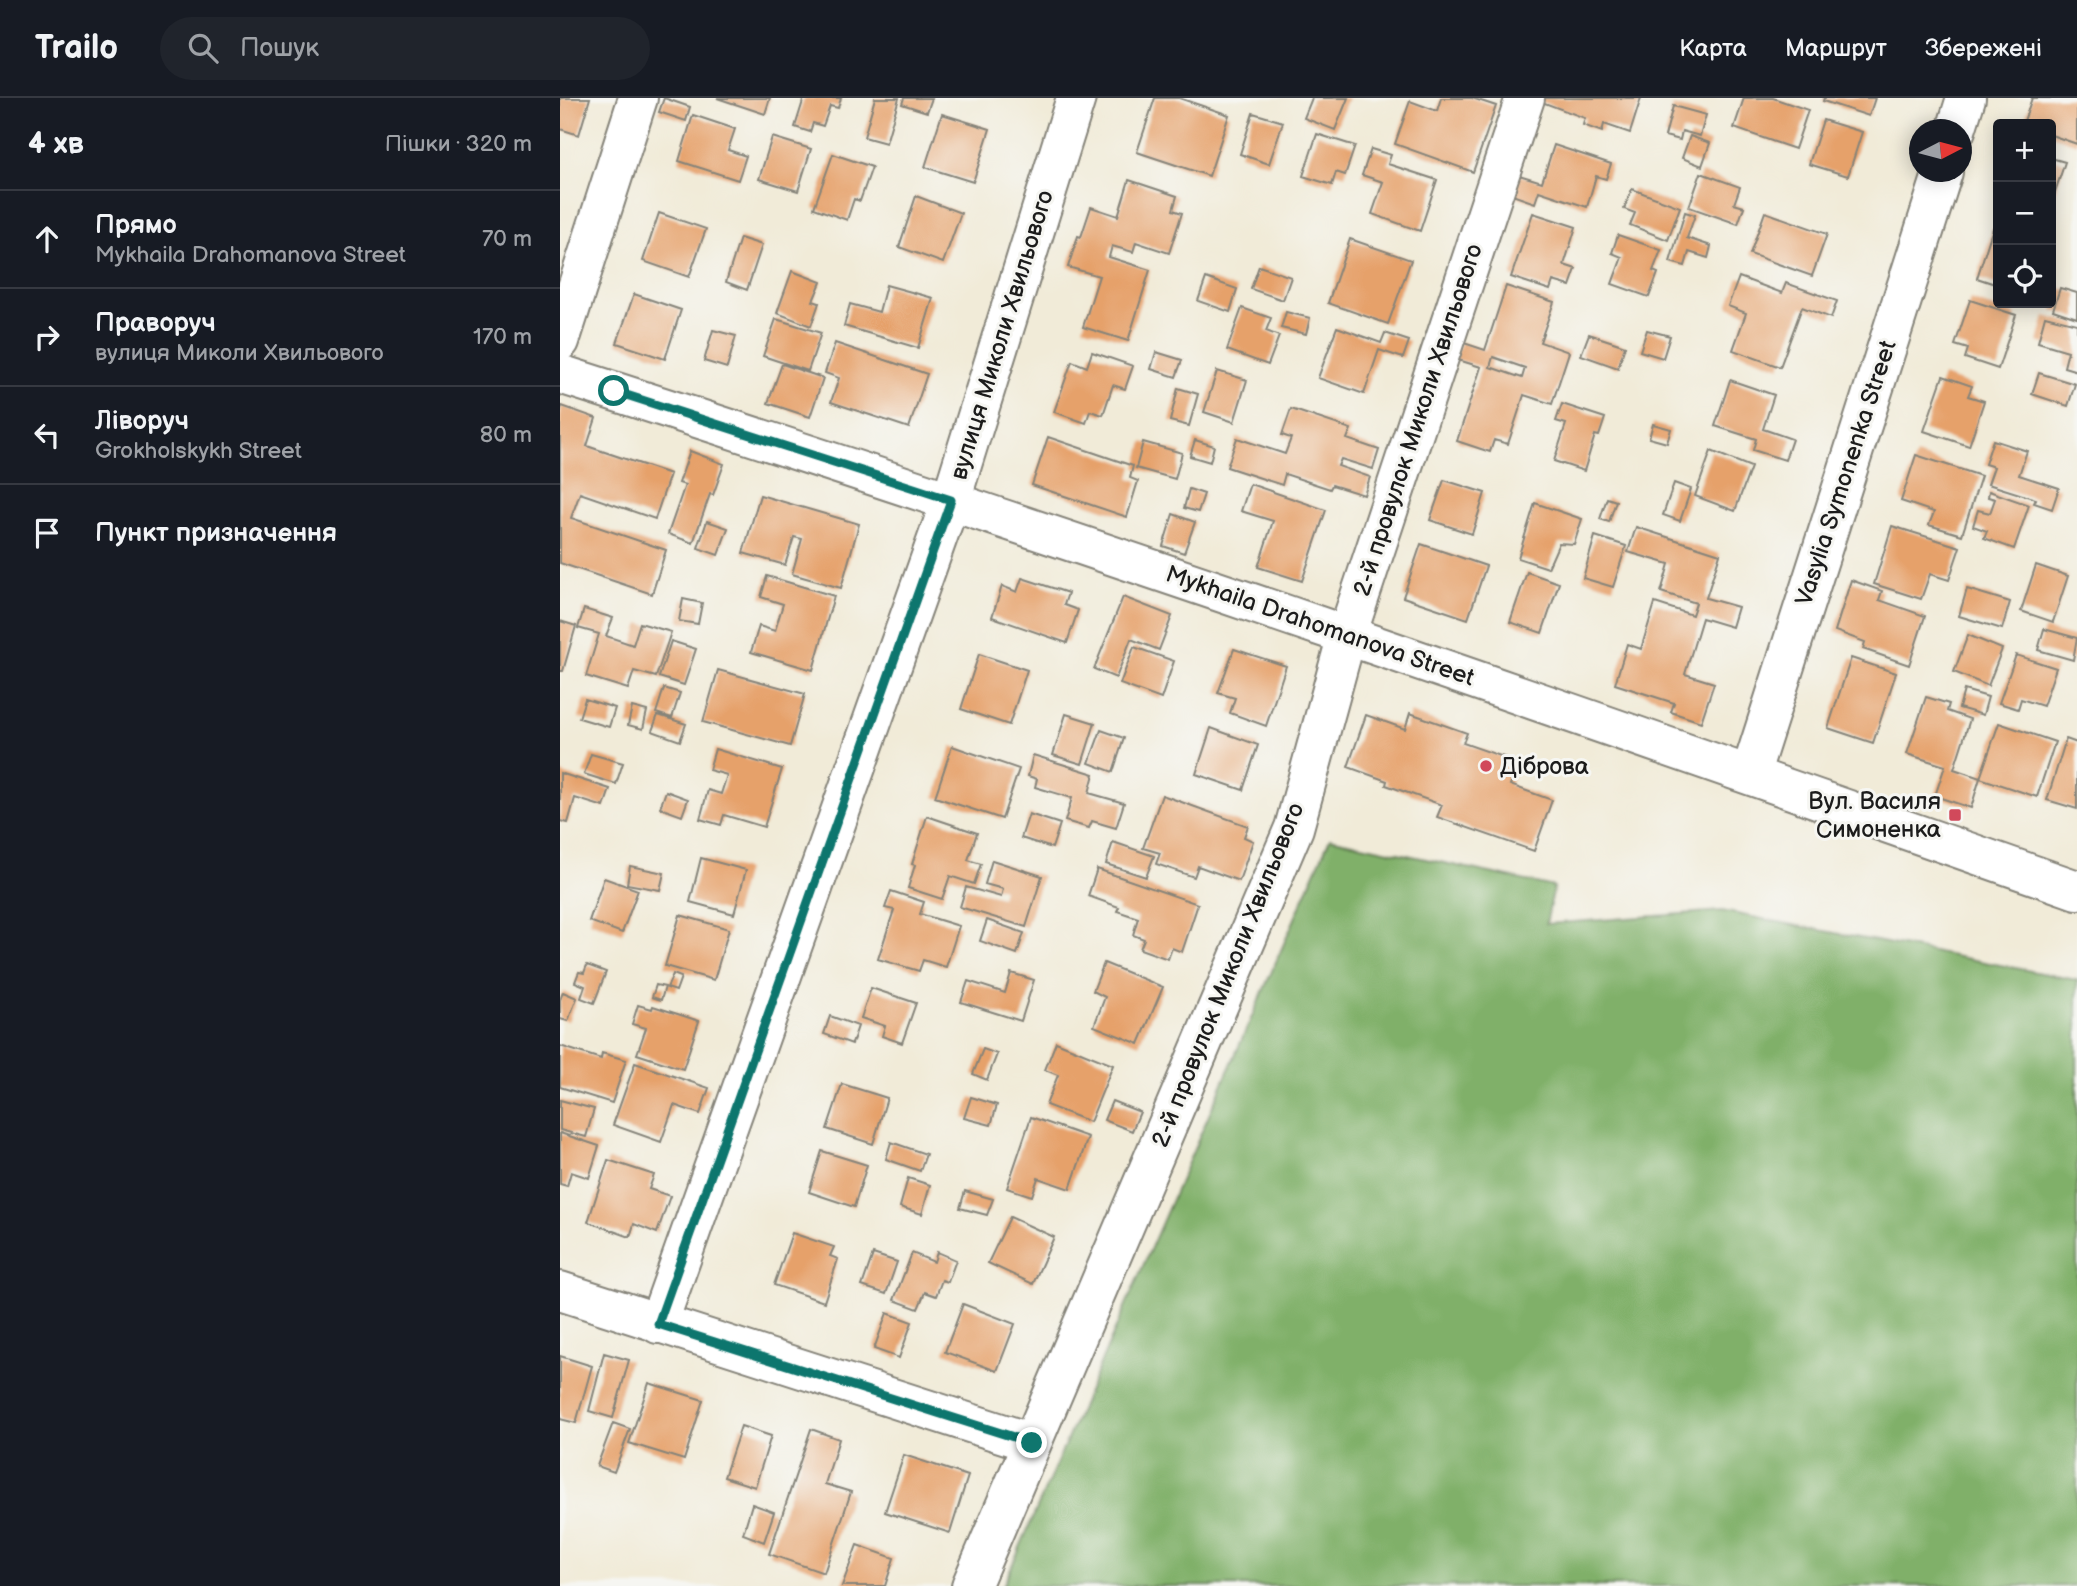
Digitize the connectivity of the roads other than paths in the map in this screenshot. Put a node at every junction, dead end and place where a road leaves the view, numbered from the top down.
1 (638, 98) edge
2 (1076, 98) edge
3 (1525, 98) edge
4 (1966, 98) edge
5 (1959, 119) edge
6 (1940, 182) edge
7 (560, 341) edge
8 (560, 373) edge
9 (951, 500) junction
10 (1347, 635) junction
11 (1750, 775) junction
12 (2077, 890) edge
13 (560, 1291) edge
14 (658, 1324) junction
15 (1032, 1443) junction
16 (971, 1586) edge

1 - 7 street
2 - 9 street, вулиця Миколи Хвильового
3 - 10 street, 2-й провулок Миколи Хвильового
4 - 5 street
6 - 11 street, Vasylia Symonenka Street
8 - 9 street, Mykhaila Drahomanova Street
9 - 10 street, Mykhaila Drahomanova Street
9 - 14 street, вулиця Миколи Хвильового
10 - 11 street, Mykhaila Drahomanova Street
10 - 15 street, 2-й провулок Миколи Хвильового
11 - 12 street, Mykhaila Drahomanova Street
13 - 14 street
14 - 15 street
15 - 16 street, 2-й провулок Миколи Хвильового

